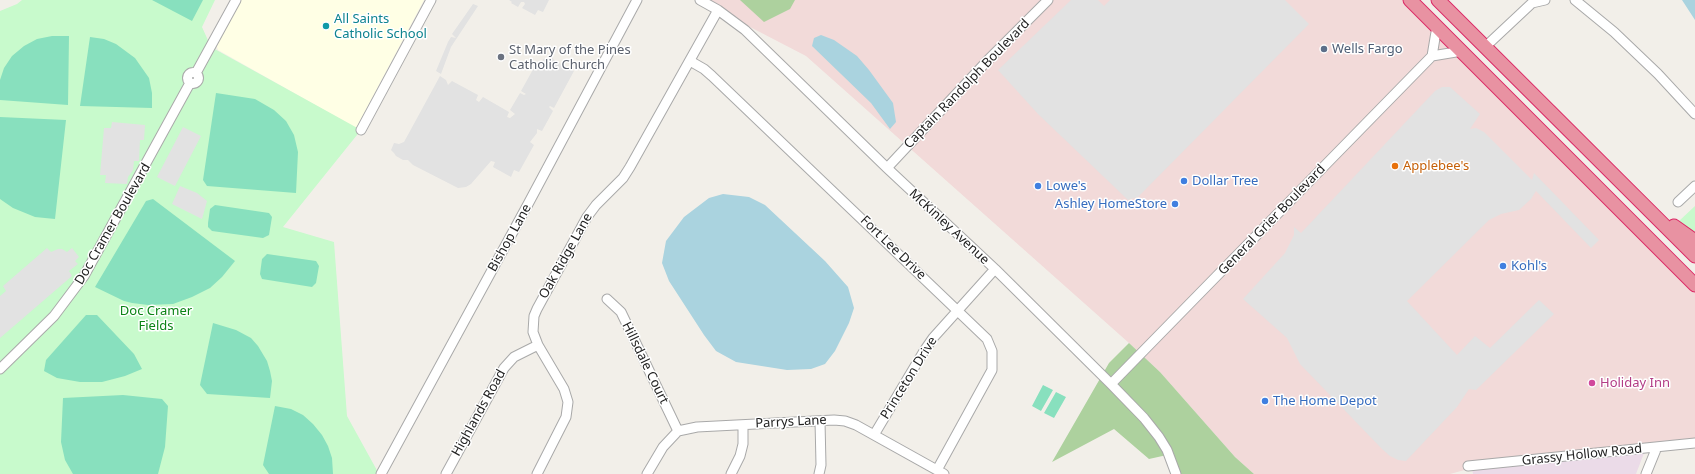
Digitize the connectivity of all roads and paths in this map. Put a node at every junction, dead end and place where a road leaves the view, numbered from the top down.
1 (236, 0) edge
2 (431, 0) edge
3 (637, 0) edge
4 (700, 0) edge
5 (1048, 0) edge
6 (1410, 0) edge
7 (1438, 0) edge
8 (1545, 0) edge
9 (1575, 0) edge
10 (1532, 1) edge
11 (718, 10) junction
12 (1437, 26) junction
13 (1485, 47) junction
14 (1462, 51) junction
15 (1432, 56) junction
16 (690, 60) junction
17 (1695, 114) edge
18 (361, 130) dead end
19 (887, 168) junction
20 (1695, 186) edge
21 (1638, 198) junction
22 (1678, 202) dead end
23 (1695, 241) edge
24 (1695, 256) edge
25 (995, 269) junction
26 (1695, 285) edge
27 (606, 299) dead end
28 (958, 310) junction
29 (538, 345) junction
30 (0, 369) edge
31 (1111, 384) junction
32 (820, 421) junction
33 (743, 425) junction
34 (678, 431) junction
35 (874, 435) junction
36 (1695, 443) edge
37 (1657, 447) junction
38 (1468, 466) dead end
39 (941, 472) edge
40 (381, 474) edge
41 (446, 474) edge
42 (537, 474) edge
43 (647, 474) edge
44 (731, 474) edge
45 (819, 474) edge
46 (1176, 474) edge
47 (1646, 474) edge

1 - 30 street, Doc Cramer Boulevard
2 - 18 street
3 - 40 street, Bishop Lane
4 - 11 street, McKinley Avenue
5 - 19 street, Captain Randolph Boulevard
6 - 12 highway
7 - 13 highway
8 - 10 street
9 - 17 street
10 - 13 street
11 - 16 street, Oak Ridge Lane
11 - 19 street, McKinley Avenue
12 - 14 highway
12 - 15 street
13 - 21 highway
14 - 15 street
14 - 26 highway
15 - 31 street, General Grier Boulevard
16 - 28 street, Fort Lee Drive
16 - 29 street, Oak Ridge Lane
19 - 25 street, McKinley Avenue
20 - 22 street
21 - 23 highway
21 - 24 highway
25 - 28 street, Princeton Drive
25 - 31 street, McKinley Avenue
27 - 34 street, Hillsdale Court
28 - 35 street, Princeton Drive
28 - 39 street, Fort Lee Drive
29 - 41 street, Highlands Road
29 - 42 street, Oak Ridge Lane
31 - 46 street, McKinley Avenue
32 - 33 street, Parrys Lane
32 - 35 street, Parrys Lane
32 - 45 street
33 - 34 street, Parrys Lane
33 - 44 street
34 - 43 street
35 - 39 street, Parrys Lane
36 - 37 street, Grassy Hollow Road
37 - 38 street, Grassy Hollow Road
37 - 47 street

